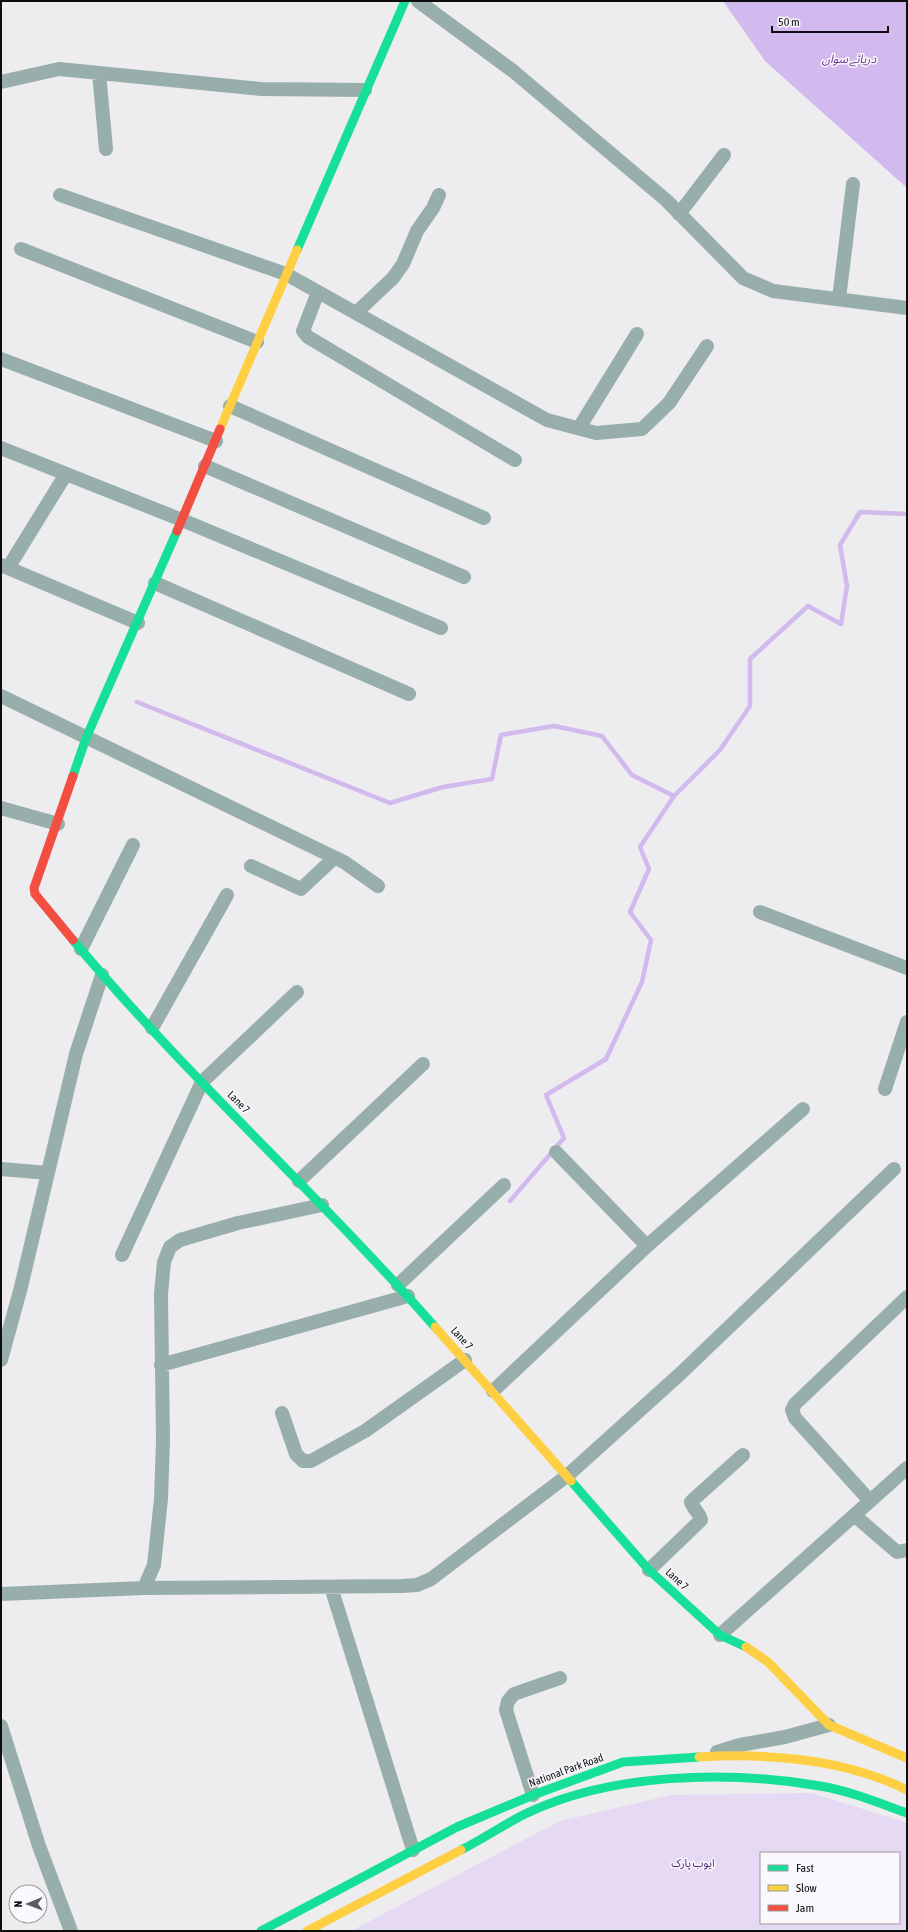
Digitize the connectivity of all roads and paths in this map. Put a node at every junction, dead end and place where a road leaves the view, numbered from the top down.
1 (405, 1) edge
2 (418, 1) edge
3 (99, 73) junction
4 (1, 82) edge
5 (365, 90) junction
6 (106, 149) dead end
7 (724, 155) dead end
8 (853, 184) dead end
9 (60, 195) dead end
10 (439, 195) dead end
11 (679, 214) junction
12 (21, 249) dead end
13 (286, 274) junction
14 (318, 292) junction
15 (839, 299) junction
16 (907, 308) edge
17 (356, 313) junction
18 (637, 334) dead end
19 (257, 342) junction
20 (707, 346) dead end
21 (1, 359) edge
22 (230, 406) junction
23 (579, 428) junction
24 (216, 441) junction
25 (1, 448) edge
26 (515, 460) dead end
27 (205, 466) junction
28 (66, 474) junction
29 (484, 518) dead end
30 (182, 520) junction
31 (4, 567) edge
32 (464, 577) dead end
33 (155, 583) junction
34 (138, 623) junction
35 (441, 628) dead end
36 (409, 694) dead end
37 (1, 696) edge
38 (86, 738) junction
39 (1, 808) edge
40 (58, 824) junction
41 (133, 845) dead end
42 (334, 858) junction
43 (251, 866) dead end
44 (378, 886) dead end
45 (227, 895) dead end
46 (760, 912) dead end
47 (80, 949) junction
48 (907, 968) edge
49 (102, 975) junction
50 (296, 992) dead end
51 (907, 1022) edge
52 (152, 1028) junction
53 (423, 1064) dead end
54 (202, 1082) junction
55 (885, 1089) dead end
56 (803, 1109) dead end
57 (556, 1152) dead end
58 (1, 1169) edge
59 (894, 1169) dead end
60 (48, 1173) junction
61 (299, 1180) junction
62 (504, 1185) dead end
63 (322, 1205) junction
64 (648, 1246) junction
65 (122, 1255) dead end
66 (398, 1285) junction
67 (408, 1296) junction
68 (907, 1297) edge
69 (1, 1360) edge
70 (465, 1360) junction
71 (161, 1365) junction
72 (493, 1391) junction
73 (282, 1413) dead end
74 (743, 1456) dead end
75 (907, 1468) edge
76 (568, 1475) junction
77 (870, 1501) junction
78 (854, 1515) junction
79 (907, 1550) edge
80 (649, 1570) junction
81 (332, 1587) junction
82 (144, 1588) junction
83 (1, 1594) edge
84 (720, 1635) junction
85 (560, 1678) dead end
86 (829, 1725) junction
87 (1, 1726) edge
88 (703, 1757) junction
89 (907, 1758) edge
90 (907, 1790) edge
91 (533, 1795) junction
92 (497, 1809) junction
93 (907, 1813) edge
94 (505, 1825) junction
95 (413, 1850) junction
96 (71, 1931) edge
97 (261, 1931) edge
98 (307, 1931) edge

1 - 5 street
2 - 11 street
3 - 4 street
3 - 5 street
3 - 6 street
5 - 13 street
7 - 11 street
8 - 15 street
9 - 13 street
10 - 17 street
11 - 15 street
12 - 19 street
13 - 14 street
13 - 19 street
14 - 17 street
14 - 26 street
15 - 16 street
17 - 23 street
18 - 23 street
19 - 22 street
20 - 23 street
21 - 24 street
22 - 24 street
22 - 29 street
24 - 27 street
25 - 28 street
27 - 30 street
27 - 32 street
28 - 30 street
28 - 31 street
30 - 33 street
30 - 35 street
31 - 34 street
33 - 34 street
33 - 36 street
34 - 38 street
37 - 38 street
38 - 40 street
38 - 42 street
39 - 40 street
40 - 47 street, Lane 7
41 - 47 street
42 - 43 street
42 - 44 street
45 - 52 street
46 - 48 street
47 - 49 street, Lane 7
49 - 52 street, Lane 7
49 - 60 street
50 - 54 street
51 - 55 street
52 - 54 street, Lane 7
53 - 61 street
54 - 61 street, Lane 7
54 - 65 street
56 - 64 street
57 - 64 street
58 - 60 street
59 - 76 street
60 - 69 street
61 - 63 street, Lane 7
62 - 66 street
63 - 66 street, Lane 7
63 - 71 street
64 - 72 street
66 - 67 street, Lane 7
67 - 70 street, Lane 7
67 - 71 street
68 - 77 street
70 - 72 street, Lane 7
70 - 73 street
71 - 82 street
72 - 76 street, Lane 7
74 - 80 street
75 - 77 street
76 - 80 street, Lane 7
76 - 81 street
77 - 78 street
78 - 79 street
78 - 84 street
80 - 84 street, Lane 7
81 - 82 street
81 - 95 street
82 - 83 street
84 - 86 street, Lane 7
85 - 91 street
86 - 88 street
86 - 89 street, Lane 7
87 - 96 street
88 - 90 street, National Park Road
88 - 91 street, National Park Road
91 - 92 street, National Park Road
92 - 94 street
92 - 95 street, National Park Road
93 - 94 street
94 - 98 street
95 - 97 street, National Park Road

